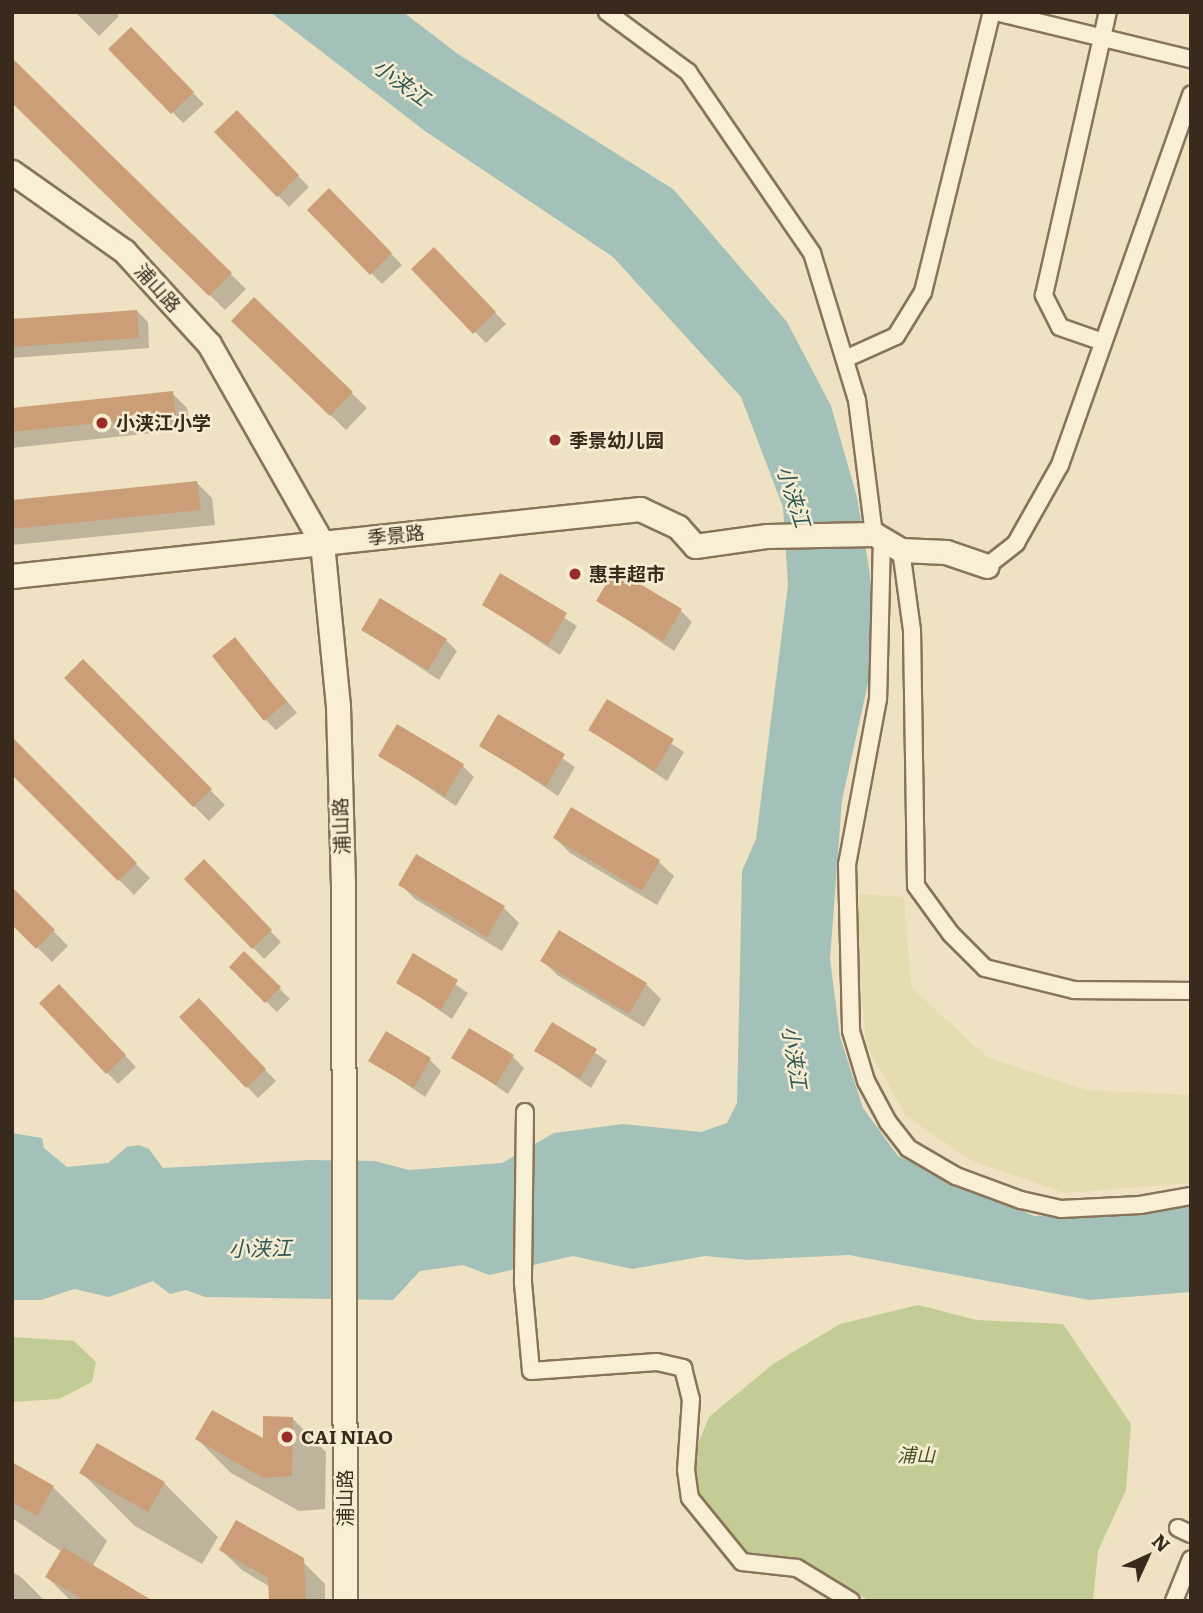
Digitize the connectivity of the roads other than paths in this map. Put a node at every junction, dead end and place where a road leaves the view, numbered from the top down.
1 (607, 12) edge
2 (994, 12) edge
3 (1108, 12) edge
4 (1101, 37) junction
5 (1191, 59) edge
6 (1191, 94) edge
7 (12, 173) edge
8 (1103, 342) junction
9 (845, 359) junction
10 (885, 541) junction
11 (321, 544) junction
12 (987, 566) joint
13 (12, 576) edge
14 (1191, 991) edge
15 (525, 1112) dead end
16 (1191, 1196) edge
17 (1191, 1559) edge
18 (345, 1601) edge
19 (851, 1601) edge
20 (1174, 1601) edge

1 - 9 street
2 - 4 street
2 - 9 street
3 - 4 street
4 - 5 street
4 - 8 street
6 - 8 street
7 - 11 street, 浦山路
8 - 12 street
9 - 10 street
10 - 11 street, 季景路
10 - 12 street
10 - 14 street
10 - 16 street
11 - 13 street, 季景路
11 - 18 street, 浦山路
15 - 19 street
17 - 20 street

